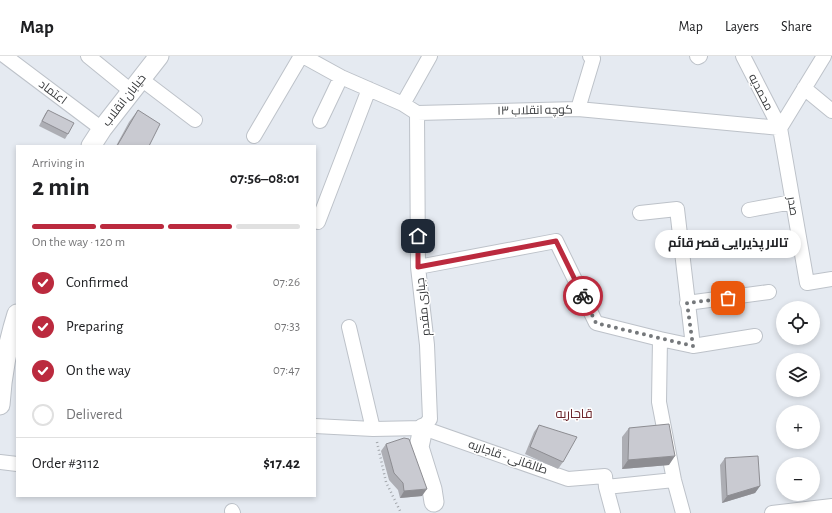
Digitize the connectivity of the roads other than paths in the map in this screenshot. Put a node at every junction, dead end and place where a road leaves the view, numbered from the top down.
1 (5, 56) edge
2 (88, 56) edge
3 (159, 56) edge
4 (302, 56) edge
5 (430, 56) edge
6 (590, 56) edge
7 (697, 56) edge
8 (700, 56) edge
9 (743, 56) edge
10 (824, 56) edge
11 (341, 77) junction
12 (136, 85) junction
13 (804, 88) junction
14 (369, 89) junction
15 (403, 104) junction
16 (578, 109) junction
17 (832, 111) edge
18 (417, 113) junction
19 (195, 120) dead end
20 (320, 121) dead end
21 (780, 128) junction
22 (102, 129) junction
23 (254, 136) dead end
24 (93, 145) edge
25 (792, 202) junction
26 (749, 210) dead end
27 (640, 214) dead end
28 (318, 222) dead end
29 (418, 267) junction
30 (832, 279) edge
31 (769, 292) dead end
32 (687, 303) junction
33 (16, 317) edge
34 (349, 327) dead end
35 (755, 336) dead end
36 (9, 338) edge
37 (660, 339) junction
38 (693, 346) junction
39 (1, 375) edge
40 (0, 405) edge
41 (316, 426) edge
42 (424, 428) junction
43 (373, 429) junction
44 (0, 462) edge
45 (16, 464) edge
46 (674, 480) junction
47 (606, 487) junction
48 (832, 506) edge
49 (436, 510) edge
50 (613, 513) edge
51 (683, 513) edge
52 (772, 513) edge

1 - 22 street, اعتماد
2 - 12 street
3 - 12 main road, خیابان انقلاب
4 - 11 street
4 - 23 street
5 - 15 street
6 - 16 street
7 - 8 street
9 - 21 street, محمدیه
10 - 13 street
11 - 14 street
11 - 20 street
12 - 19 street
12 - 22 main road, خیابان انقلاب
13 - 17 street
13 - 21 street
14 - 15 street
14 - 28 street
15 - 18 street
16 - 18 street, کوچه انقلاب ۱۳
16 - 21 street, کوچه انقلاب ۱۳
18 - 29 street, جباری مقدم
21 - 25 street, صدر
22 - 24 main road, خیابان انقلاب
25 - 26 street
25 - 30 street, صدر
27 - 32 street
29 - 37 street
29 - 42 street, جباری مقدم
31 - 32 street
32 - 38 street
33 - 36 main road
34 - 43 street
35 - 38 street
36 - 39 main road
37 - 38 street
37 - 46 street
39 - 40 main road
41 - 43 street, طالقانی - قاجاریه
42 - 43 street, طالقانی - قاجاریه
42 - 47 street, طالقانی - قاجاریه
42 - 49 main road
44 - 45 street
46 - 47 street
46 - 51 street
47 - 50 street, طالقانی - قاجاریه
48 - 52 street

